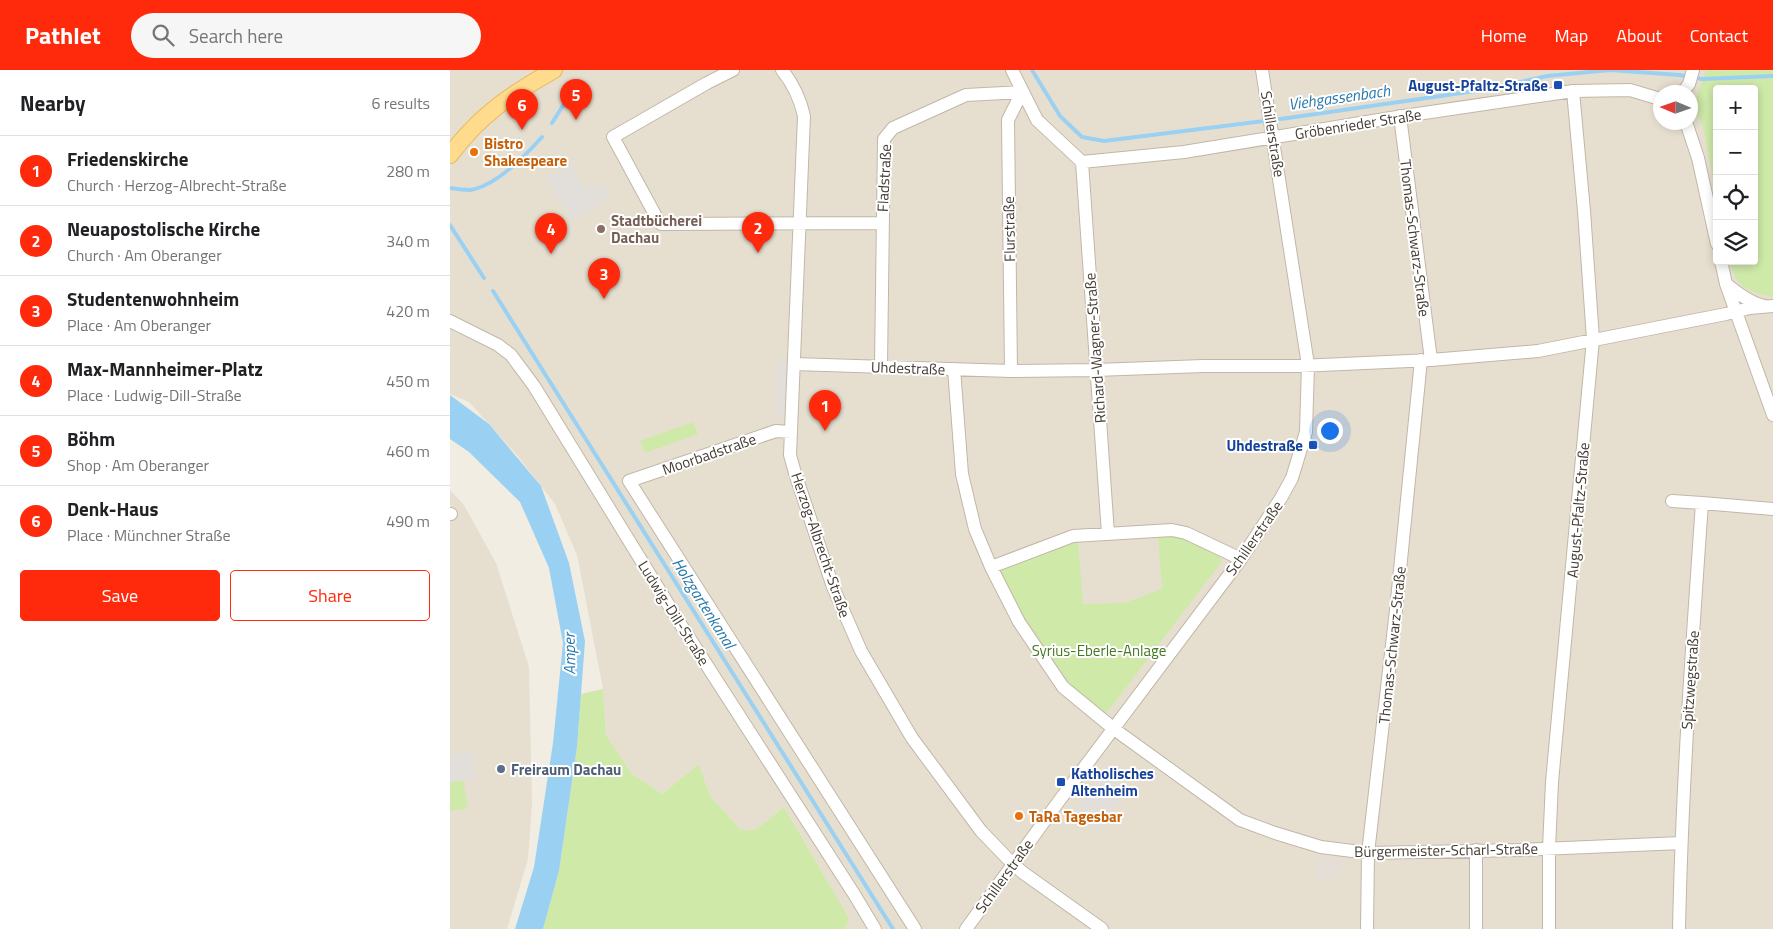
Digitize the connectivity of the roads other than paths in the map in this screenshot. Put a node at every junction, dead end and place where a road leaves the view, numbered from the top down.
1 (554, 70) edge
2 (733, 70) edge
3 (782, 70) edge
4 (1012, 70) edge
5 (1262, 70) edge
6 (1573, 91) junction
7 (1022, 92) junction
8 (1653, 97) edge
9 (1400, 116) junction
10 (1689, 130) edge
11 (1273, 133) junction
12 (450, 155) edge
13 (1082, 162) junction
14 (882, 223) junction
15 (800, 224) junction
16 (1713, 226) edge
17 (1721, 265) edge
18 (1726, 284) junction
19 (1770, 307) edge
20 (1736, 312) junction
21 (450, 321) edge
22 (1593, 339) junction
23 (1426, 360) junction
24 (794, 364) junction
25 (1308, 365) junction
26 (881, 366) junction
27 (954, 369) junction
28 (1011, 370) junction
29 (1096, 370) junction
30 (1773, 415) edge
31 (790, 432) junction
32 (1672, 501) dead end
33 (1702, 503) junction
34 (1773, 509) edge
35 (1108, 534) junction
36 (1241, 559) junction
37 (991, 567) junction
38 (1114, 729) junction
39 (1681, 842) junction
40 (1549, 848) junction
41 (1476, 850) junction
42 (1368, 853) junction
43 (1013, 864) junction
44 (875, 929) edge
45 (915, 929) edge
46 (966, 929) edge
47 (1102, 929) edge
48 (1367, 929) edge
49 (1476, 929) edge
50 (1549, 929) edge
51 (1679, 929) edge

1 - 12 main road
2 - 15 street
3 - 15 street, Herzog-Albrecht-Straße
4 - 7 street
5 - 11 street, Schillerstraße
6 - 8 street, Gröbenrieder Straße
6 - 9 street, Gröbenrieder Straße
6 - 22 street, August-Pfaltz-Straße
7 - 13 street
7 - 14 street, Fladstraße
7 - 28 street, Flurstraße
9 - 11 street, Gröbenrieder Straße
9 - 23 street, Thomas-Schwarz-Straße
10 - 16 street
11 - 13 street, Gröbenrieder Straße
11 - 25 street, Schillerstraße
13 - 29 street, Richard-Wagner-Straße
14 - 15 street
14 - 26 street, Fladstraße
15 - 24 street, Herzog-Albrecht-Straße
17 - 18 street
18 - 19 street
18 - 20 street
19 - 20 street
20 - 22 street, Uhdestraße
20 - 30 street
21 - 44 street, Ludwig-Dill-Straße
22 - 23 street, Uhdestraße
22 - 40 street, August-Pfaltz-Straße
23 - 25 street, Uhdestraße
23 - 42 street, Thomas-Schwarz-Straße
24 - 26 street, Uhdestraße
24 - 31 street, Herzog-Albrecht-Straße
25 - 29 street, Uhdestraße
25 - 36 street, Schillerstraße
26 - 27 street, Uhdestraße
27 - 28 street, Uhdestraße
27 - 37 street, Bürgermeister-Scharl-Straße
28 - 29 street, Uhdestraße
29 - 35 street, Richard-Wagner-Straße
31 - 43 street, Herzog-Albrecht-Straße
31 - 45 street, Moorbadstraße
32 - 33 street
33 - 34 street
33 - 39 street, Spitzwegstraße
35 - 36 street
35 - 37 street
36 - 38 street, Schillerstraße
37 - 38 street, Bürgermeister-Scharl-Straße
38 - 42 street, Bürgermeister-Scharl-Straße
38 - 43 street, Schillerstraße
39 - 40 street, Bürgermeister-Scharl-Straße
39 - 51 street, Spitzwegstraße
40 - 41 street, Bürgermeister-Scharl-Straße
40 - 50 street, August-Pfaltz-Straße
41 - 42 street, Bürgermeister-Scharl-Straße
41 - 49 street
42 - 48 street, Thomas-Schwarz-Straße
43 - 46 street, Schillerstraße
43 - 47 street, Herzog-Albrecht-Straße

